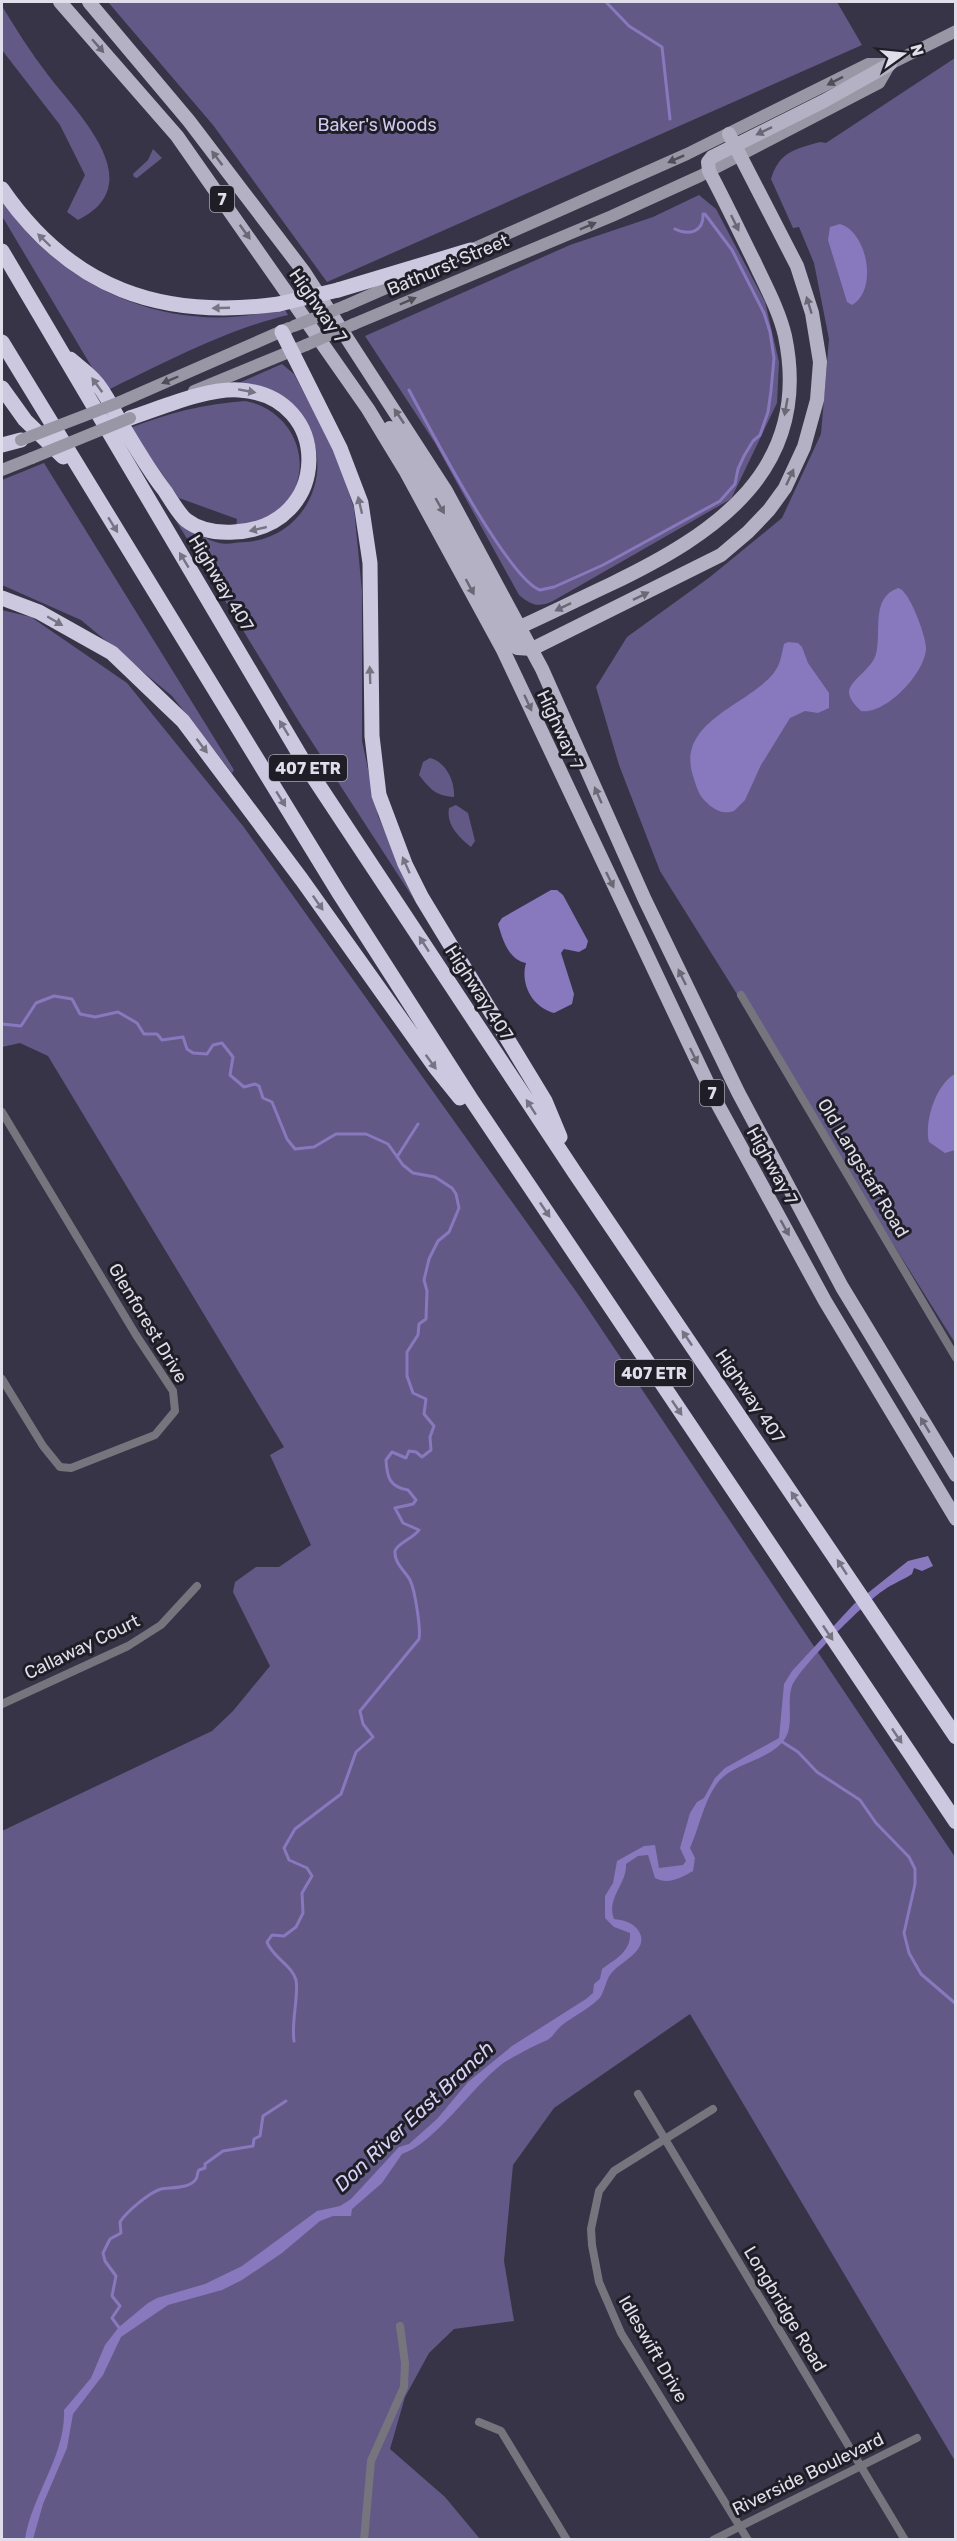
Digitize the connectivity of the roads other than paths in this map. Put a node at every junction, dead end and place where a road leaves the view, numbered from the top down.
1 (60, 2) edge
2 (89, 2) edge
3 (956, 31) edge
4 (890, 64) joint
5 (735, 145) junction
6 (709, 171) junction
7 (2, 189) edge
8 (471, 250) junction
9 (2, 251) edge
10 (288, 329) junction
11 (2, 342) edge
12 (61, 351) junction
13 (291, 351) junction
14 (2, 388) edge
15 (368, 409) junction
16 (129, 418) junction
17 (21, 440) joint
18 (2, 446) edge
19 (2, 470) edge
20 (82, 476) junction
21 (2, 598) edge
22 (516, 632) junction
23 (532, 649) junction
24 (503, 650) junction
25 (741, 995) dead end
26 (2, 1112) edge
27 (513, 1162) junction
28 (575, 1173) junction
29 (956, 1358) edge
30 (2, 1379) edge
31 (956, 1476) edge
32 (956, 1519) edge
33 (197, 1586) dead end
34 (2, 1704) edge
35 (956, 1737) edge
36 (956, 1822) edge
37 (638, 2094) dead end
38 (713, 2109) dead end
39 (665, 2140) junction
40 (400, 2326) dead end
41 (479, 2422) dead end
42 (917, 2438) dead end
43 (861, 2467) junction
44 (740, 2526) junction
45 (364, 2540) edge
46 (567, 2540) edge
47 (713, 2540) edge
48 (748, 2540) edge
49 (905, 2540) edge

1 -> 15 main road, Highway 7 / 7
22 -> 2 main road, Highway 7 / 7
3 - 4 main road
4 - 5 main road
5 - 6 main road
5 -> 8 main road, Bathurst Street
23 -> 5 main road
13 -> 6 main road, Bathurst Street, bridge
6 -> 22 main road
8 -> 7 highway, bridge
8 - 10 main road, Bathurst Street, bridge
9 - 12 highway, Highway 407 / 407 ETR
10 - 13 highway
10 -> 17 main road, Bathurst Street, bridge
11 - 20 highway, 407 ETR
16 -> 12 highway
28 -> 12 highway, Highway 407 / 407 ETR
13 - 16 main road, Bathurst Street
28 -> 13 highway
14 - 20 highway
15 -> 22 main road
15 -> 24 main road, Highway 7 / 7
16 - 19 main road, Bathurst Street, bridge
17 - 18 highway
20 -> 27 highway, 407 ETR
21 -> 27 highway
22 - 23 main road
22 - 24 main road
31 -> 23 main road, Highway 7 / 7
24 -> 32 main road, Highway 7 / 7
25 - 29 street, Old Langstaff Road
26 - 30 street, Glenforest Drive
27 -> 36 highway, 407 ETR
35 -> 28 highway, Highway 407 / 407 ETR
33 - 34 street, Callaway Court
37 - 39 street, Longbridge Road
38 - 39 street, Idleswift Drive
39 - 43 street, Longbridge Road
39 - 44 street, Idleswift Drive
40 - 45 street
41 - 46 street
42 - 43 street, Riverside Boulevard
43 - 44 street, Riverside Boulevard
43 - 49 street, Longbridge Road
44 - 47 street, Riverside Boulevard
44 - 48 street, Idleswift Drive

